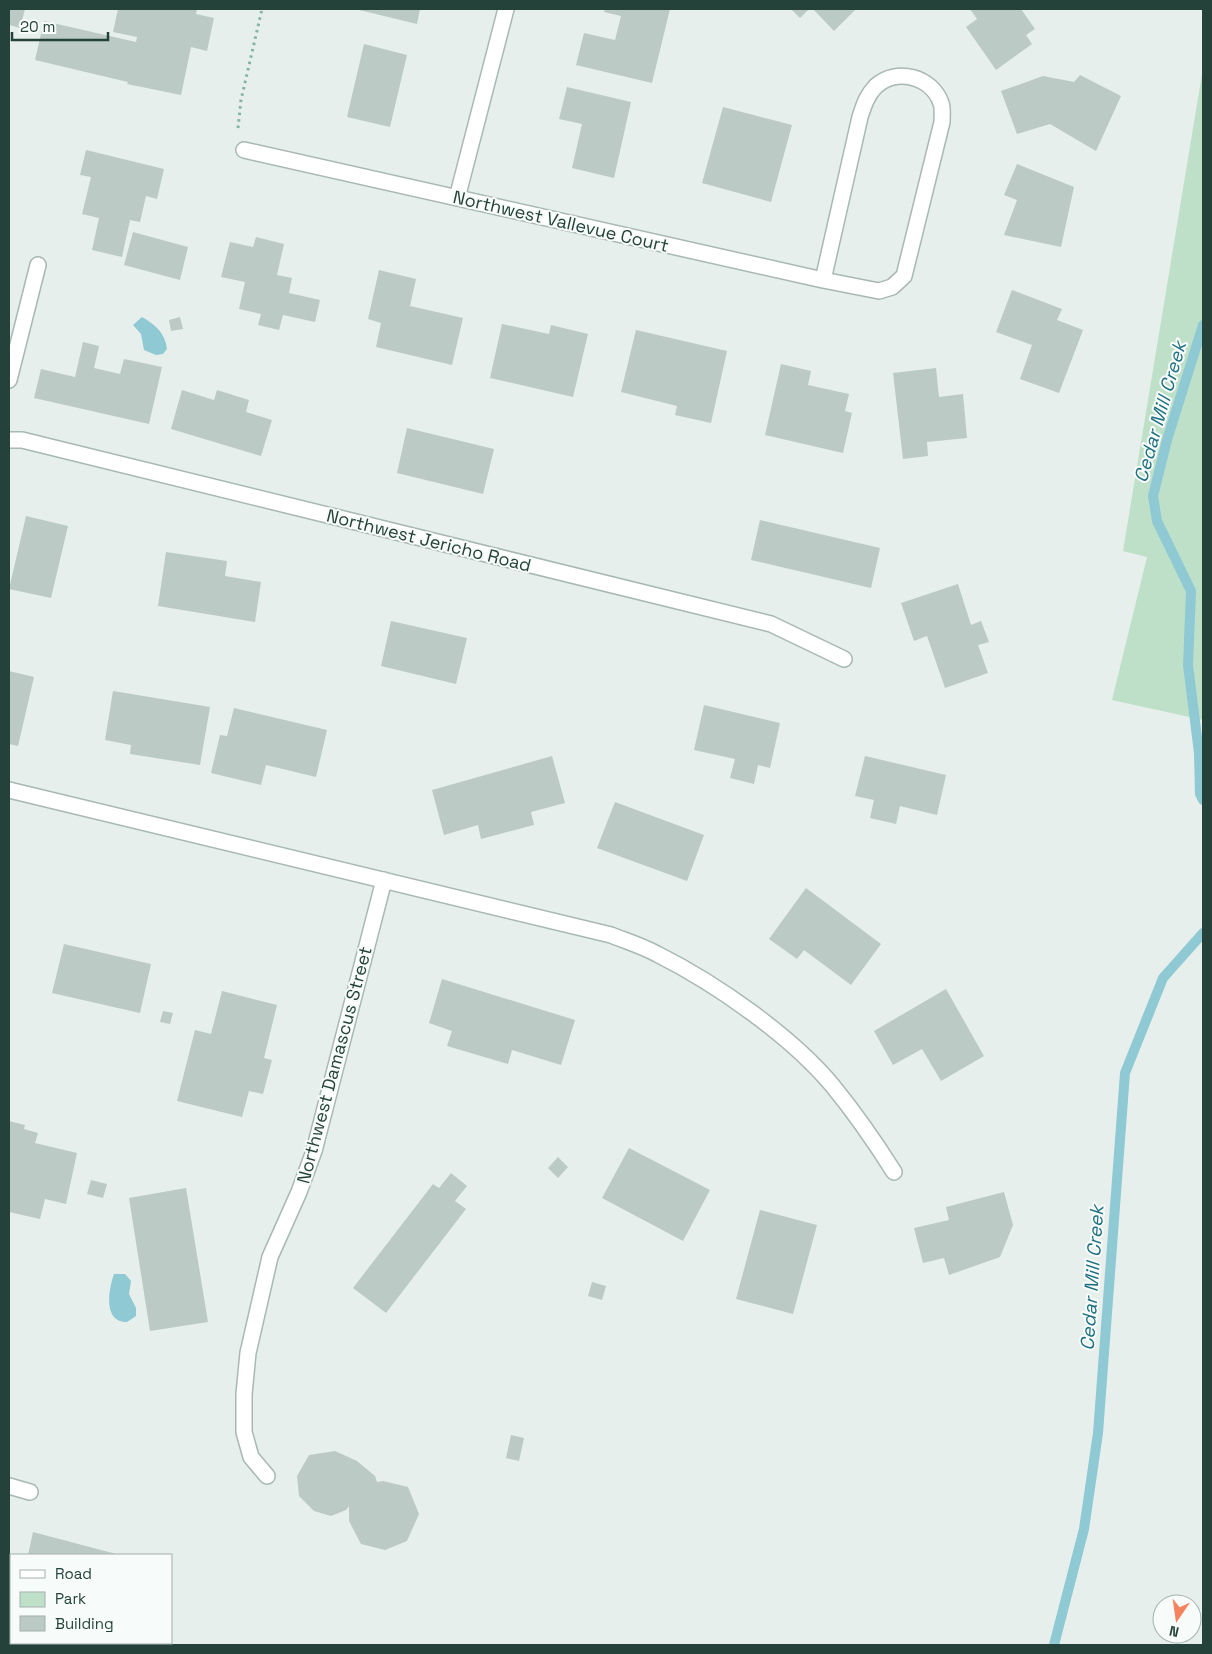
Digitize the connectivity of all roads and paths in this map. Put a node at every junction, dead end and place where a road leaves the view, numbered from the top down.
1 (262, 9) edge
2 (506, 9) edge
3 (244, 150) joint
4 (458, 198) junction
5 (38, 265) dead end
6 (823, 280) junction
7 (9, 380) edge
8 (9, 440) edge
9 (844, 659) dead end
10 (9, 790) edge
11 (384, 880) junction
12 (894, 1172) dead end
13 (267, 1476) dead end
14 (9, 1486) edge
15 (30, 1492) dead end

1 - 3 path
2 - 4 street
3 - 4 street, Northwest Vallevue Court
4 - 6 street, Northwest Vallevue Court
5 - 7 street
6 - 6 street, Northwest Vallevue Court
8 - 9 street, Northwest Jericho Road
10 - 11 street
11 - 12 street
11 - 13 street, Northwest Damascus Street
14 - 15 street

